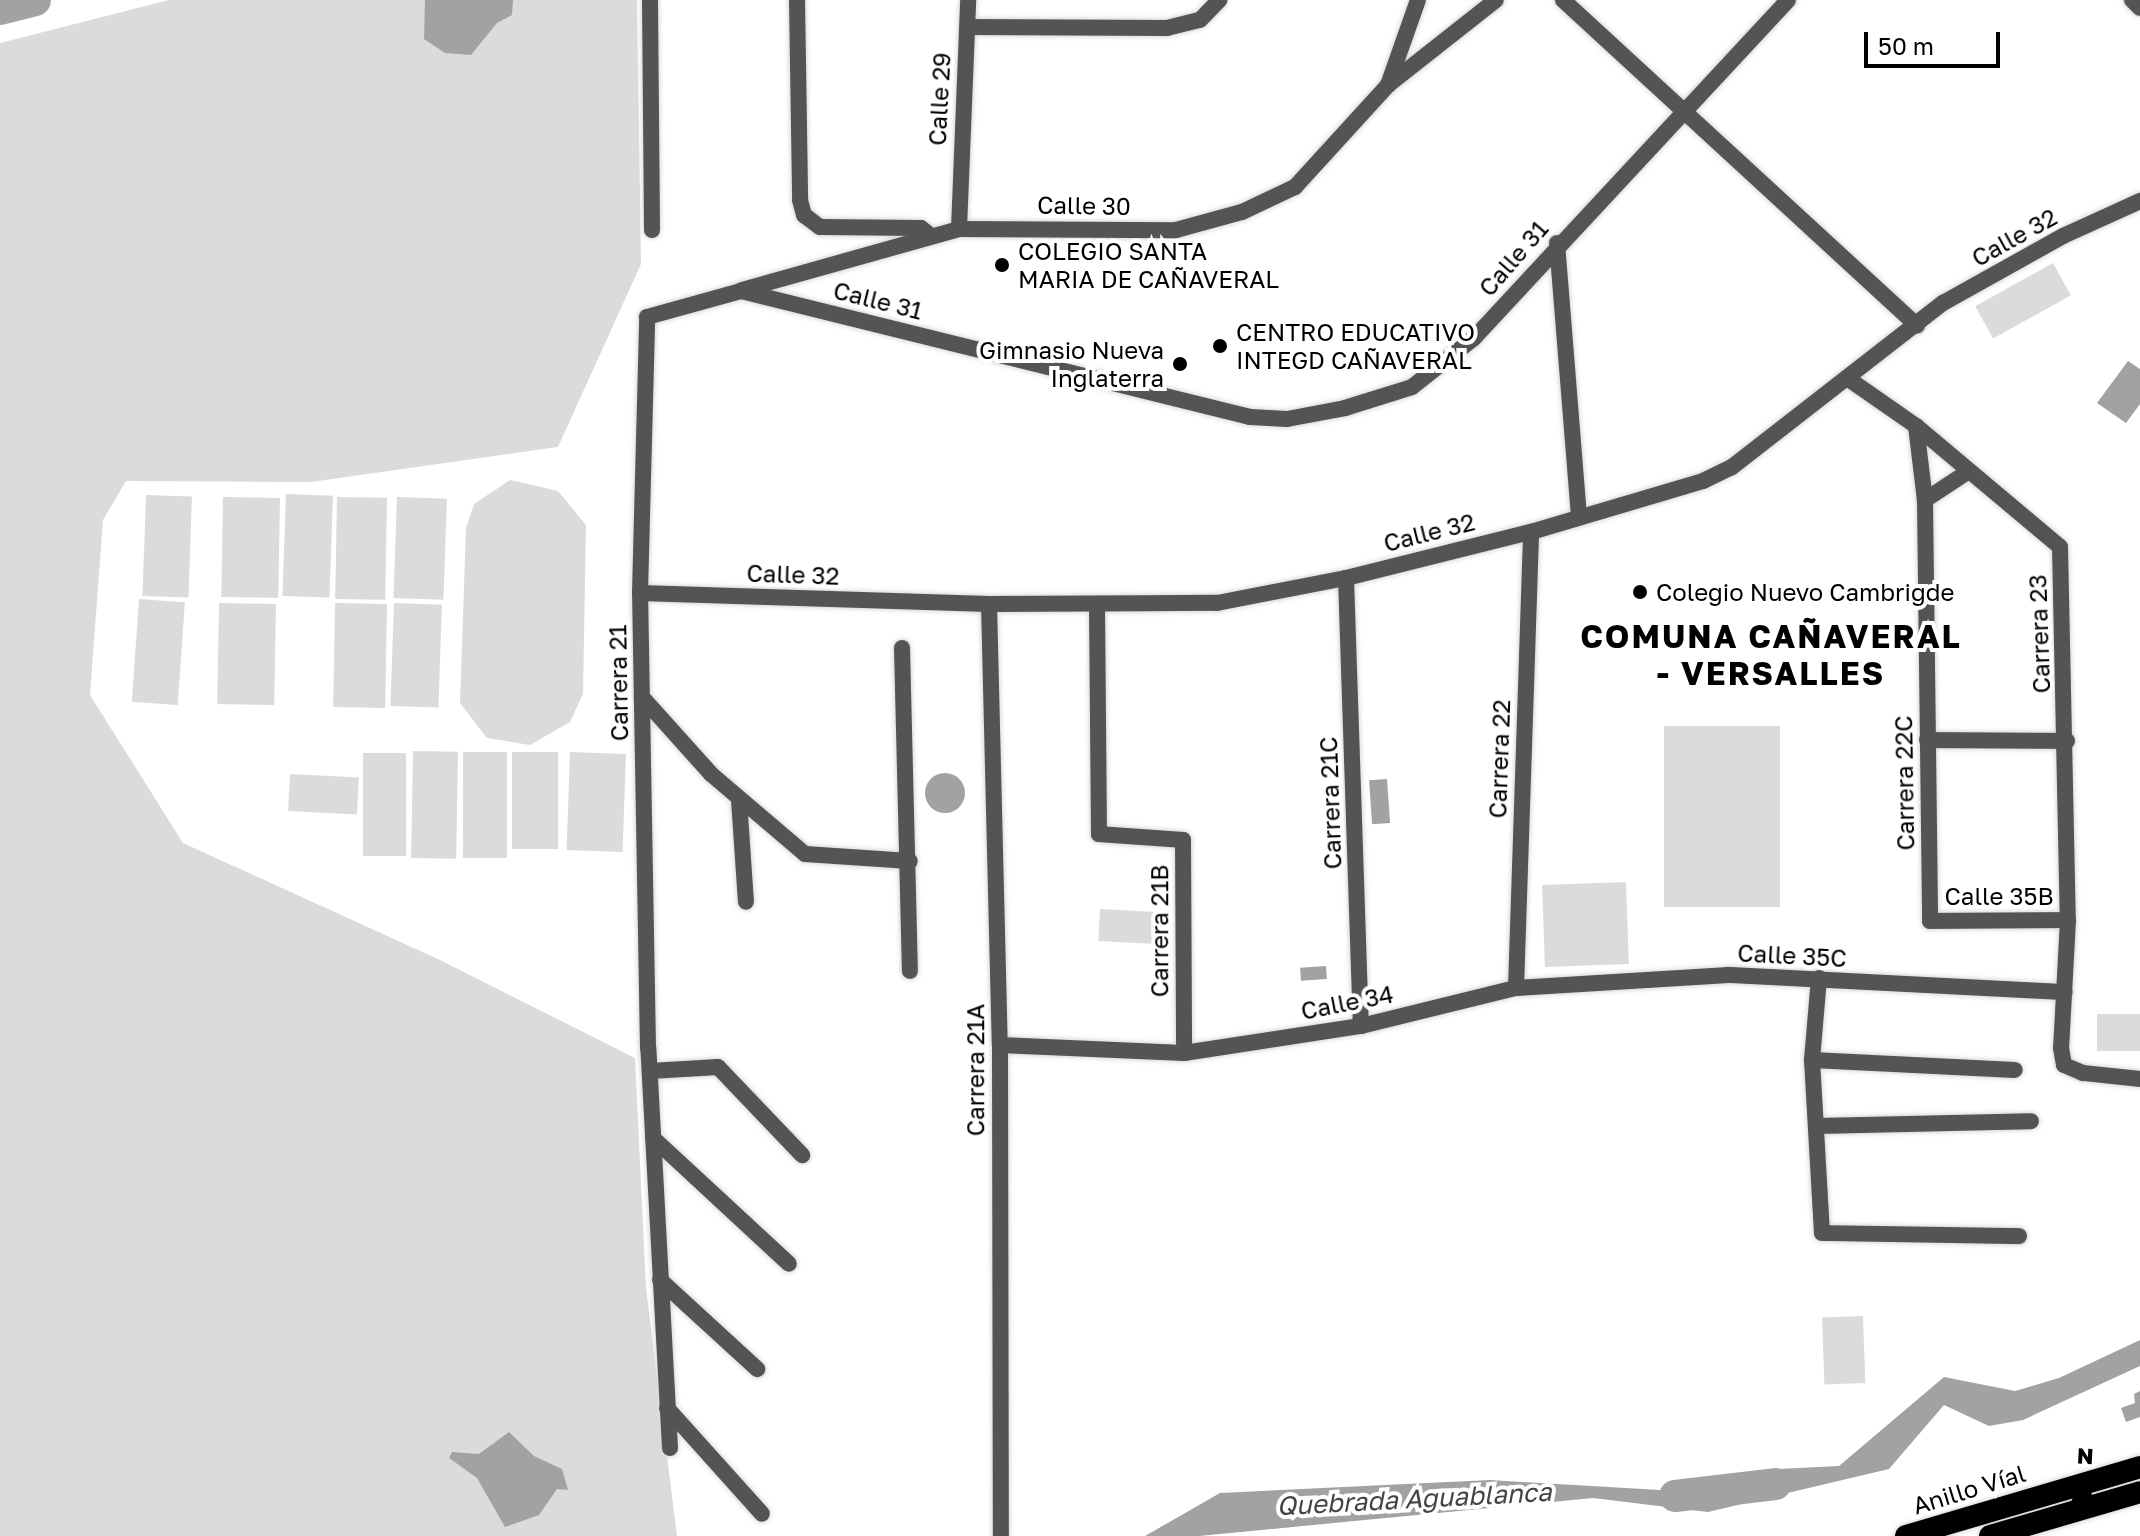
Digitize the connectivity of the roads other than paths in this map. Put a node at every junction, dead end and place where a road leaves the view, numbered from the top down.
1 (650, 0) edge
2 (797, 0) edge
3 (968, 0) edge
4 (1219, 0) edge
5 (1418, 0) edge
6 (1496, 0) edge
7 (1563, 0) edge
8 (1788, 0) edge
9 (2132, 0) edge
10 (2140, 8) edge
11 (968, 27) junction
12 (1388, 85) junction
13 (1680, 112) junction
14 (2140, 201) edge
15 (959, 229) junction
16 (652, 230) dead end
17 (930, 235) junction
18 (1557, 243) junction
19 (741, 291) junction
20 (647, 317) joint
21 (1917, 325) junction
22 (1847, 378) junction
23 (1916, 426) junction
24 (1966, 473) junction
25 (1925, 500) junction
26 (1579, 515) junction
27 (1531, 532) junction
28 (1346, 578) junction
29 (640, 593) junction
30 (989, 604) junction
31 (1097, 606) junction
32 (902, 648) dead end
33 (642, 697) junction
34 (1927, 740) junction
35 (2067, 741) junction
36 (739, 800) junction
37 (910, 861) junction
38 (746, 902) dead end
39 (2068, 920) junction
40 (1930, 921) joint
41 (910, 971) dead end
42 (1819, 978) junction
43 (1516, 988) junction
44 (2065, 992) junction
45 (1361, 1026) junction
46 (1000, 1045) junction
47 (1184, 1053) junction
48 (1812, 1060) junction
49 (2015, 1070) dead end
50 (650, 1071) junction
51 (2140, 1079) edge
52 (2031, 1121) dead end
53 (1817, 1126) junction
54 (653, 1138) junction
55 (802, 1155) dead end
56 (2019, 1236) dead end
57 (789, 1264) dead end
58 (660, 1280) junction
59 (757, 1369) dead end
60 (667, 1408) junction
61 (670, 1448) dead end
62 (2140, 1467) edge
63 (2140, 1492) edge
64 (762, 1514) dead end
65 (1001, 1536) edge
66 (1906, 1536) edge
67 (1990, 1536) edge

1 - 16 street
2 - 17 street
3 - 11 street
4 - 11 street, Calle 29
5 - 12 street, Calle 30
6 - 12 street
7 - 13 street
8 - 13 street, Calle 31
9 - 10 street
11 - 15 street, Calle 29
12 - 15 street, Calle 30
13 - 18 street, Calle 31
13 - 21 street
14 - 21 street, Calle 32
15 - 17 street, Calle 30
17 - 19 street, Calle 30
18 - 19 street, Calle 31
18 - 26 street
19 - 20 street, Calle 30
20 - 29 street, Carrera 21
21 - 22 street, Calle 32
22 - 23 street, Carrera 23
22 - 26 street, Calle 32
23 - 24 street, Carrera 23
23 - 25 street, Carrera 22C
24 - 25 street
24 - 35 street, Carrera 23
25 - 34 street, Carrera 22C
26 - 27 street, Calle 32
27 - 28 street, Calle 32
27 - 43 street, Carrera 22
28 - 31 street, Calle 32
28 - 45 street, Carrera 21C
29 - 30 street, Calle 32
29 - 33 street, Carrera 21
30 - 31 street, Calle 32
30 - 46 street, Carrera 21A
31 - 47 street, Carrera 21B
32 - 37 street
33 - 36 street
33 - 50 street, Carrera 21
34 - 35 street
34 - 40 street, Carrera 22C
35 - 39 street, Carrera 23
36 - 37 street
36 - 38 street
37 - 41 street
39 - 40 street, Calle 35B
39 - 44 street, Carrera 23
42 - 43 street, Calle 35C
42 - 44 street, Calle 35C
42 - 48 street
43 - 45 street, Calle 34
44 - 51 street, Carrera 23
45 - 47 street, Calle 34
46 - 47 street
46 - 65 street, Carrera 21A
48 - 49 street
48 - 53 street
50 - 54 street, Carrera 21
50 - 55 street
52 - 53 street
53 - 56 street
54 - 57 street
54 - 58 street, Carrera 21
58 - 59 street
58 - 60 street, Carrera 21
60 - 61 street, Carrera 21
60 - 64 street
62 - 66 highway, Anillo Víal
63 - 67 highway

